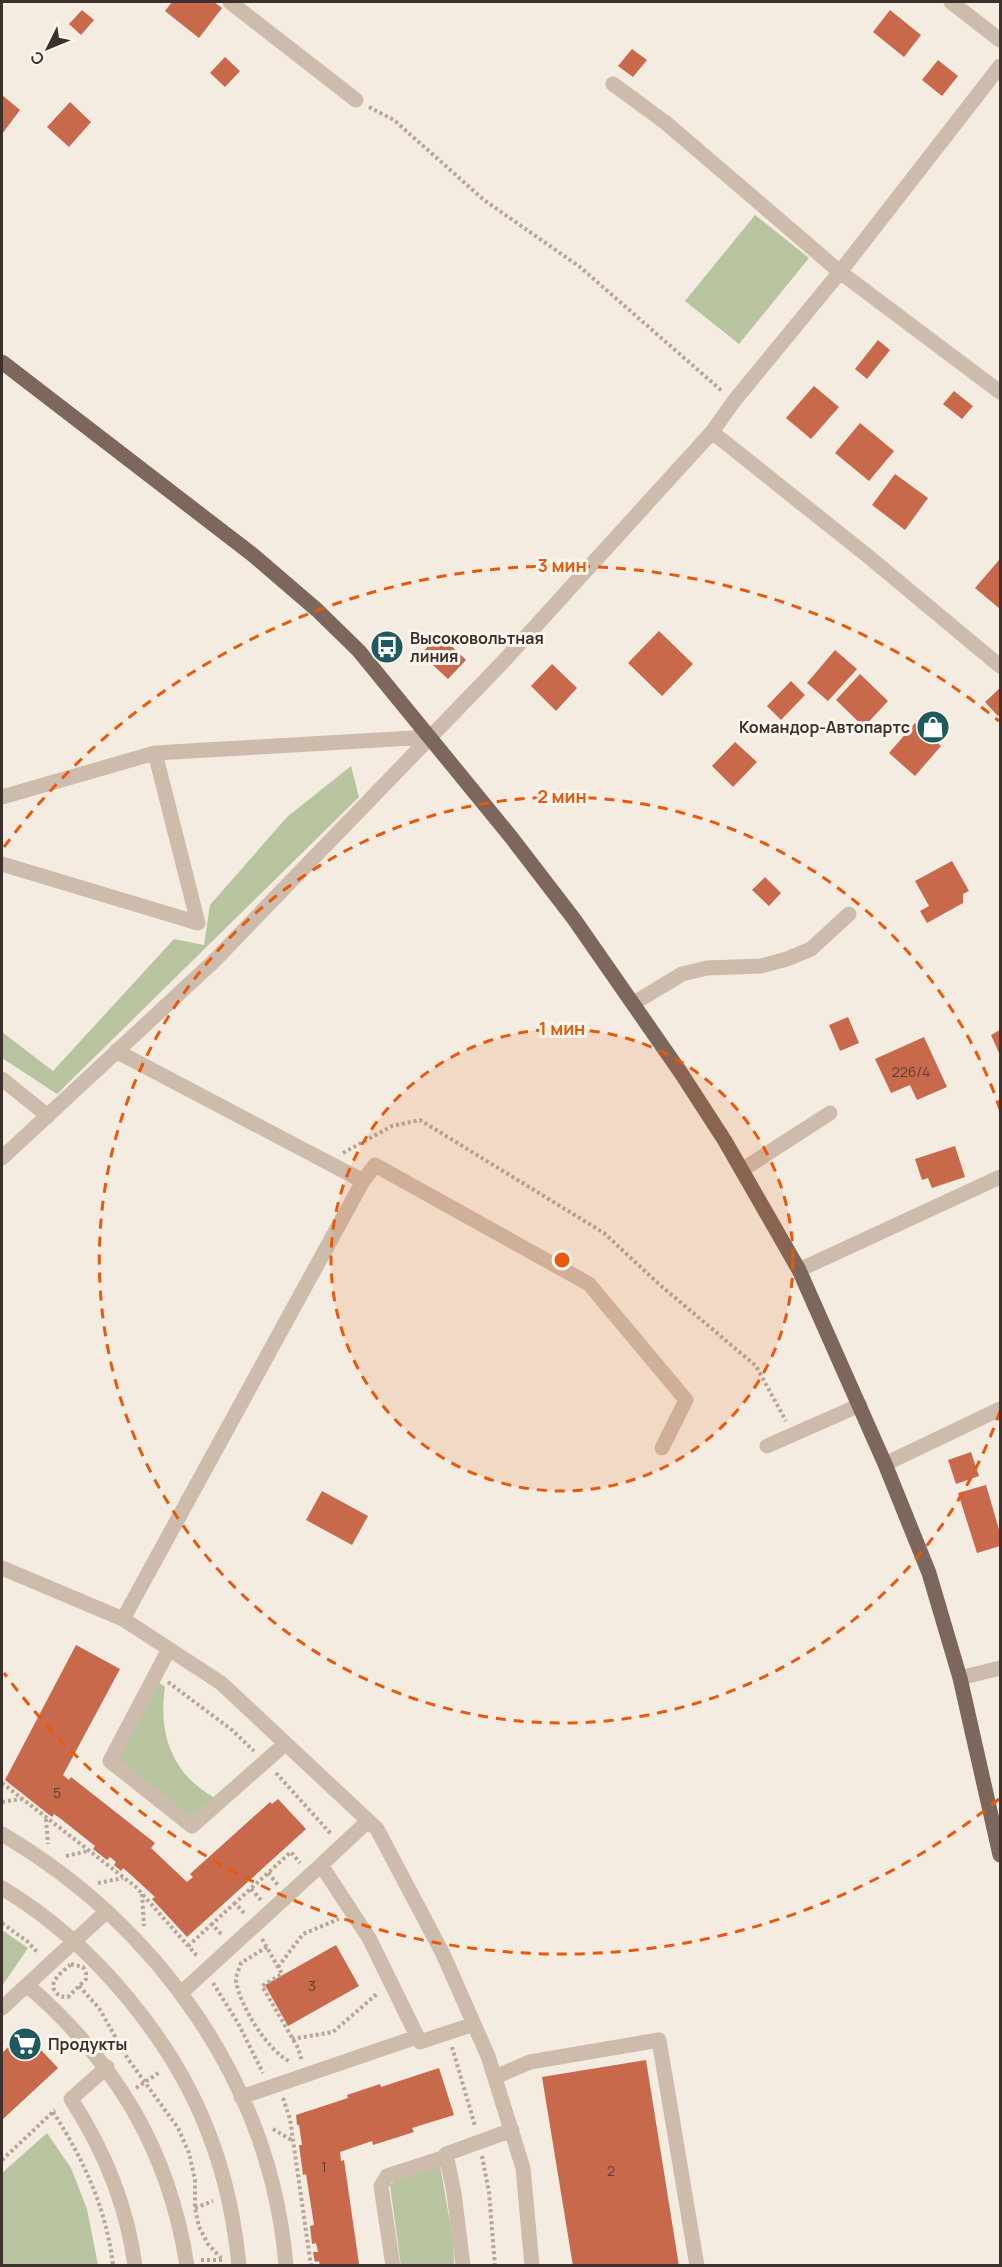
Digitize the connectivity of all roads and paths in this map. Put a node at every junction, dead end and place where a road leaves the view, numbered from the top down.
1 (230, 2) edge
2 (951, 2) edge
3 (1000, 40) edge
4 (1000, 66) edge
5 (613, 84) dead end
6 (356, 100) joint
7 (840, 272) junction
8 (2, 362) edge
9 (1000, 392) edge
10 (734, 401) junction
11 (712, 432) junction
12 (1000, 666) edge
13 (430, 736) junction
14 (155, 753) junction
15 (2, 797) edge
16 (2, 864) edge
17 (849, 914) dead end
18 (634, 1003) junction
19 (116, 1051) junction
20 (2, 1079) edge
21 (830, 1113) dead end
22 (48, 1116) junction
23 (2, 1158) edge
24 (319, 1158) junction
25 (742, 1170) junction
26 (1000, 1177) edge
27 (363, 1181) junction
28 (799, 1270) junction
29 (860, 1405) junction
30 (1000, 1409) edge
31 (793, 1435) junction
32 (767, 1446) dead end
33 (662, 1448) dead end
34 (885, 1464) junction
35 (2, 1568) edge
36 (123, 1619) junction
37 (169, 1649) junction
38 (1000, 1668) edge
39 (960, 1678) junction
40 (285, 1744) junction
41 (2, 1783) edge
42 (21, 1799) junction
43 (2, 1802) edge
44 (46, 1818) junction
45 (368, 1821) junction
46 (2, 1834) edge
47 (1000, 1855) edge
48 (43, 1860) junction
49 (321, 1865) junction
50 (124, 1878) junction
51 (79, 1886) junction
52 (2, 1888) edge
53 (142, 1893) junction
54 (235, 1903) dead end
55 (334, 1910) dead end
56 (107, 1911) junction
57 (2, 1923) edge
58 (212, 1924) junction
59 (74, 1941) junction
60 (188, 1946) junction
61 (232, 1946) junction
62 (267, 1947) dead end
63 (147, 1951) junction
64 (48, 1965) junction
65 (278, 1967) dead end
66 (205, 1971) junction
67 (281, 1972) dead end
68 (86, 1979) joint
69 (27, 1985) junction
70 (181, 1993) junction
71 (385, 1999) dead end
72 (2, 2008) edge
73 (474, 2024) junction
74 (417, 2037) junction
75 (449, 2038) dead end
76 (292, 2039) junction
77 (173, 2064) junction
78 (106, 2067) junction
79 (495, 2077) junction
80 (270, 2087) junction
81 (125, 2095) junction
82 (241, 2097) junction
83 (59, 2106) dead end
84 (53, 2112) junction
85 (512, 2130) junction
86 (480, 2141) junction
87 (446, 2157) junction
88 (2, 2160) edge
89 (228, 2196) junction
90 (177, 2214) junction
91 (194, 2263) edge
92 (113, 2265) edge
93 (135, 2265) edge
94 (226, 2265) edge
95 (238, 2265) edge
96 (286, 2265) edge
97 (311, 2265) edge
98 (393, 2265) edge
99 (463, 2265) edge
100 (495, 2265) edge
101 (532, 2265) edge
102 (697, 2265) edge

1 - 6 street
2 - 3 street
4 - 7 street
5 - 7 street
6 - 10 path
7 - 9 street
7 - 10 street
8 - 13 main road
10 - 11 street
11 - 12 street
11 - 13 street
13 - 14 street
13 - 18 main road
13 - 19 street
14 - 15 street
14 - 16 street
17 - 18 street
18 - 25 main road
19 - 22 street
19 - 24 street
20 - 22 street
21 - 25 street
22 - 23 street
24 - 27 street
24 - 31 path
25 - 28 main road
26 - 28 street
27 - 33 street
27 - 36 street
28 - 29 main road
29 - 31 street
29 - 34 main road
30 - 34 street
31 - 32 street
34 - 39 main road
35 - 36 street
36 - 37 street
37 - 40 street
37 - 40 street
38 - 39 street
39 - 47 main road
40 - 45 street
41 - 42 path
42 - 43 path
42 - 44 path
44 - 48 path
44 - 50 path
45 - 49 street
45 - 73 street
46 - 48 street
48 - 51 street
49 - 61 street
49 - 74 street
50 - 51 path
50 - 53 path
51 - 56 street
52 - 59 street
53 - 60 path
53 - 63 path
54 - 58 path
55 - 65 path
56 - 59 street
56 - 63 street
57 - 64 path
58 - 60 path
58 - 61 path
59 - 64 street
59 - 77 street
60 - 66 path
61 - 66 street
62 - 76 path
63 - 70 street
64 - 69 street
66 - 70 street
66 - 80 path
67 - 76 path
68 - 68 path
69 - 72 street
69 - 78 street
70 - 82 street
71 - 76 path
73 - 74 street
73 - 79 street
74 - 80 street
75 - 86 path
77 - 81 path
77 - 89 street
78 - 81 street
78 - 93 street
79 - 85 street
79 - 102 street
80 - 82 street
80 - 97 path
81 - 90 street
82 - 96 street
83 - 84 path
84 - 88 path
84 - 92 path
85 - 86 street
85 - 101 street
86 - 87 street
86 - 100 path
87 - 98 street
87 - 99 street
89 - 90 path
89 - 95 street
90 - 91 street
91 - 94 path

